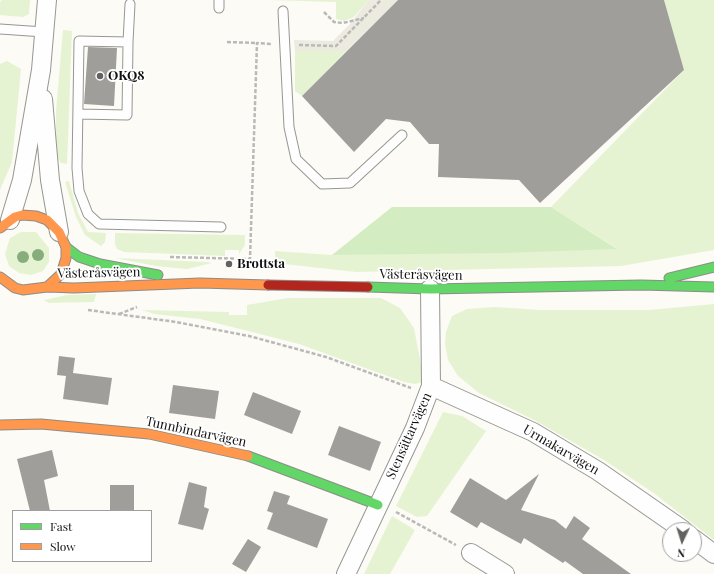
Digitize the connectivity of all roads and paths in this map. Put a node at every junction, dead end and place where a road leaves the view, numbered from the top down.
1 (130, 4) dead end
2 (282, 10) dead end
3 (324, 12) dead end
4 (46, 16) edge
5 (366, 18) dead end
6 (0, 29) edge
7 (128, 42) junction
8 (227, 42) dead end
9 (257, 43) dead end
10 (41, 70) junction
11 (78, 114) junction
12 (402, 135) dead end
13 (5, 224) edge
14 (221, 227) dead end
15 (62, 239) junction
16 (162, 257) dead end
17 (250, 259) dead end
18 (714, 267) edge
19 (0, 278) edge
20 (200, 283) junction
21 (641, 285) junction
22 (47, 286) junction
23 (714, 287) edge
24 (430, 289) junction
25 (83, 310) dead end
26 (431, 386) junction
27 (0, 425) edge
28 (378, 505) junction
29 (672, 522) edge
30 (702, 545) edge
31 (470, 553) joint
32 (714, 554) edge
33 (346, 574) edge
34 (505, 574) edge

1 - 7 lane
2 - 12 lane
3 - 5 path
4 - 6 lane
4 - 10 street
7 - 11 lane
7 - 11 lane
8 - 9 path
10 - 13 street
10 - 15 street
11 - 14 lane
13 - 15 street, Västeråsvägen
15 - 20 street, Västeråsvägen
15 - 22 street
16 - 17 path
18 - 21 street, Västeråsvägen
19 - 22 street, Västeråsvägen
20 - 22 street, Västeråsvägen
20 - 24 street, Västeråsvägen
21 - 23 street, Västeråsvägen
21 - 24 street, Västeråsvägen
24 - 26 street, Stensättarvägen
25 - 26 path
26 - 28 street, Stensättarvägen
26 - 29 street, Urmakarvägen
27 - 28 street, Tunnbindarvägen
28 - 31 path
28 - 33 street, Stensättarvägen
30 - 32 street
31 - 34 street

